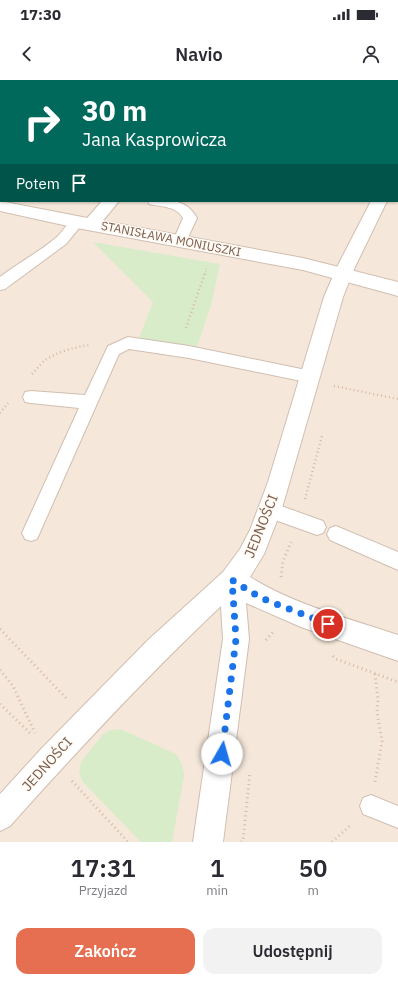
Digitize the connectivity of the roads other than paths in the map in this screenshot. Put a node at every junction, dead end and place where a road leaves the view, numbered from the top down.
1 (110, 202) edge
2 (160, 202) edge
3 (378, 202) edge
4 (0, 206) edge
5 (84, 223) junction
6 (180, 241) junction
7 (342, 275) junction
8 (0, 285) edge
9 (398, 289) edge
10 (321, 382) junction
11 (31, 397) dead end
12 (90, 402) junction
13 (270, 510) junction
14 (317, 527) dead end
15 (31, 533) dead end
16 (336, 534) dead end
17 (398, 561) edge
18 (232, 580) junction
19 (398, 648) edge
20 (371, 806) road end
21 (0, 816) edge
22 (398, 817) edge
23 (208, 842) edge

1 - 5 street
2 - 6 lane
3 - 7 street, JEDNOŚCI
4 - 5 street, STANISŁAWA MONIUSZKI
5 - 6 street, STANISŁAWA MONIUSZKI
5 - 8 lane
6 - 7 street, STANISŁAWA MONIUSZKI
7 - 9 street, STANISŁAWA MONIUSZKI
7 - 10 street, JEDNOŚCI
10 - 12 lane
10 - 13 street, JEDNOŚCI
11 - 12 lane
12 - 15 lane
13 - 14 lane
13 - 18 street, JEDNOŚCI
16 - 17 lane
18 - 19 street
18 - 21 street, JEDNOŚCI
18 - 23 street
20 - 22 lane

